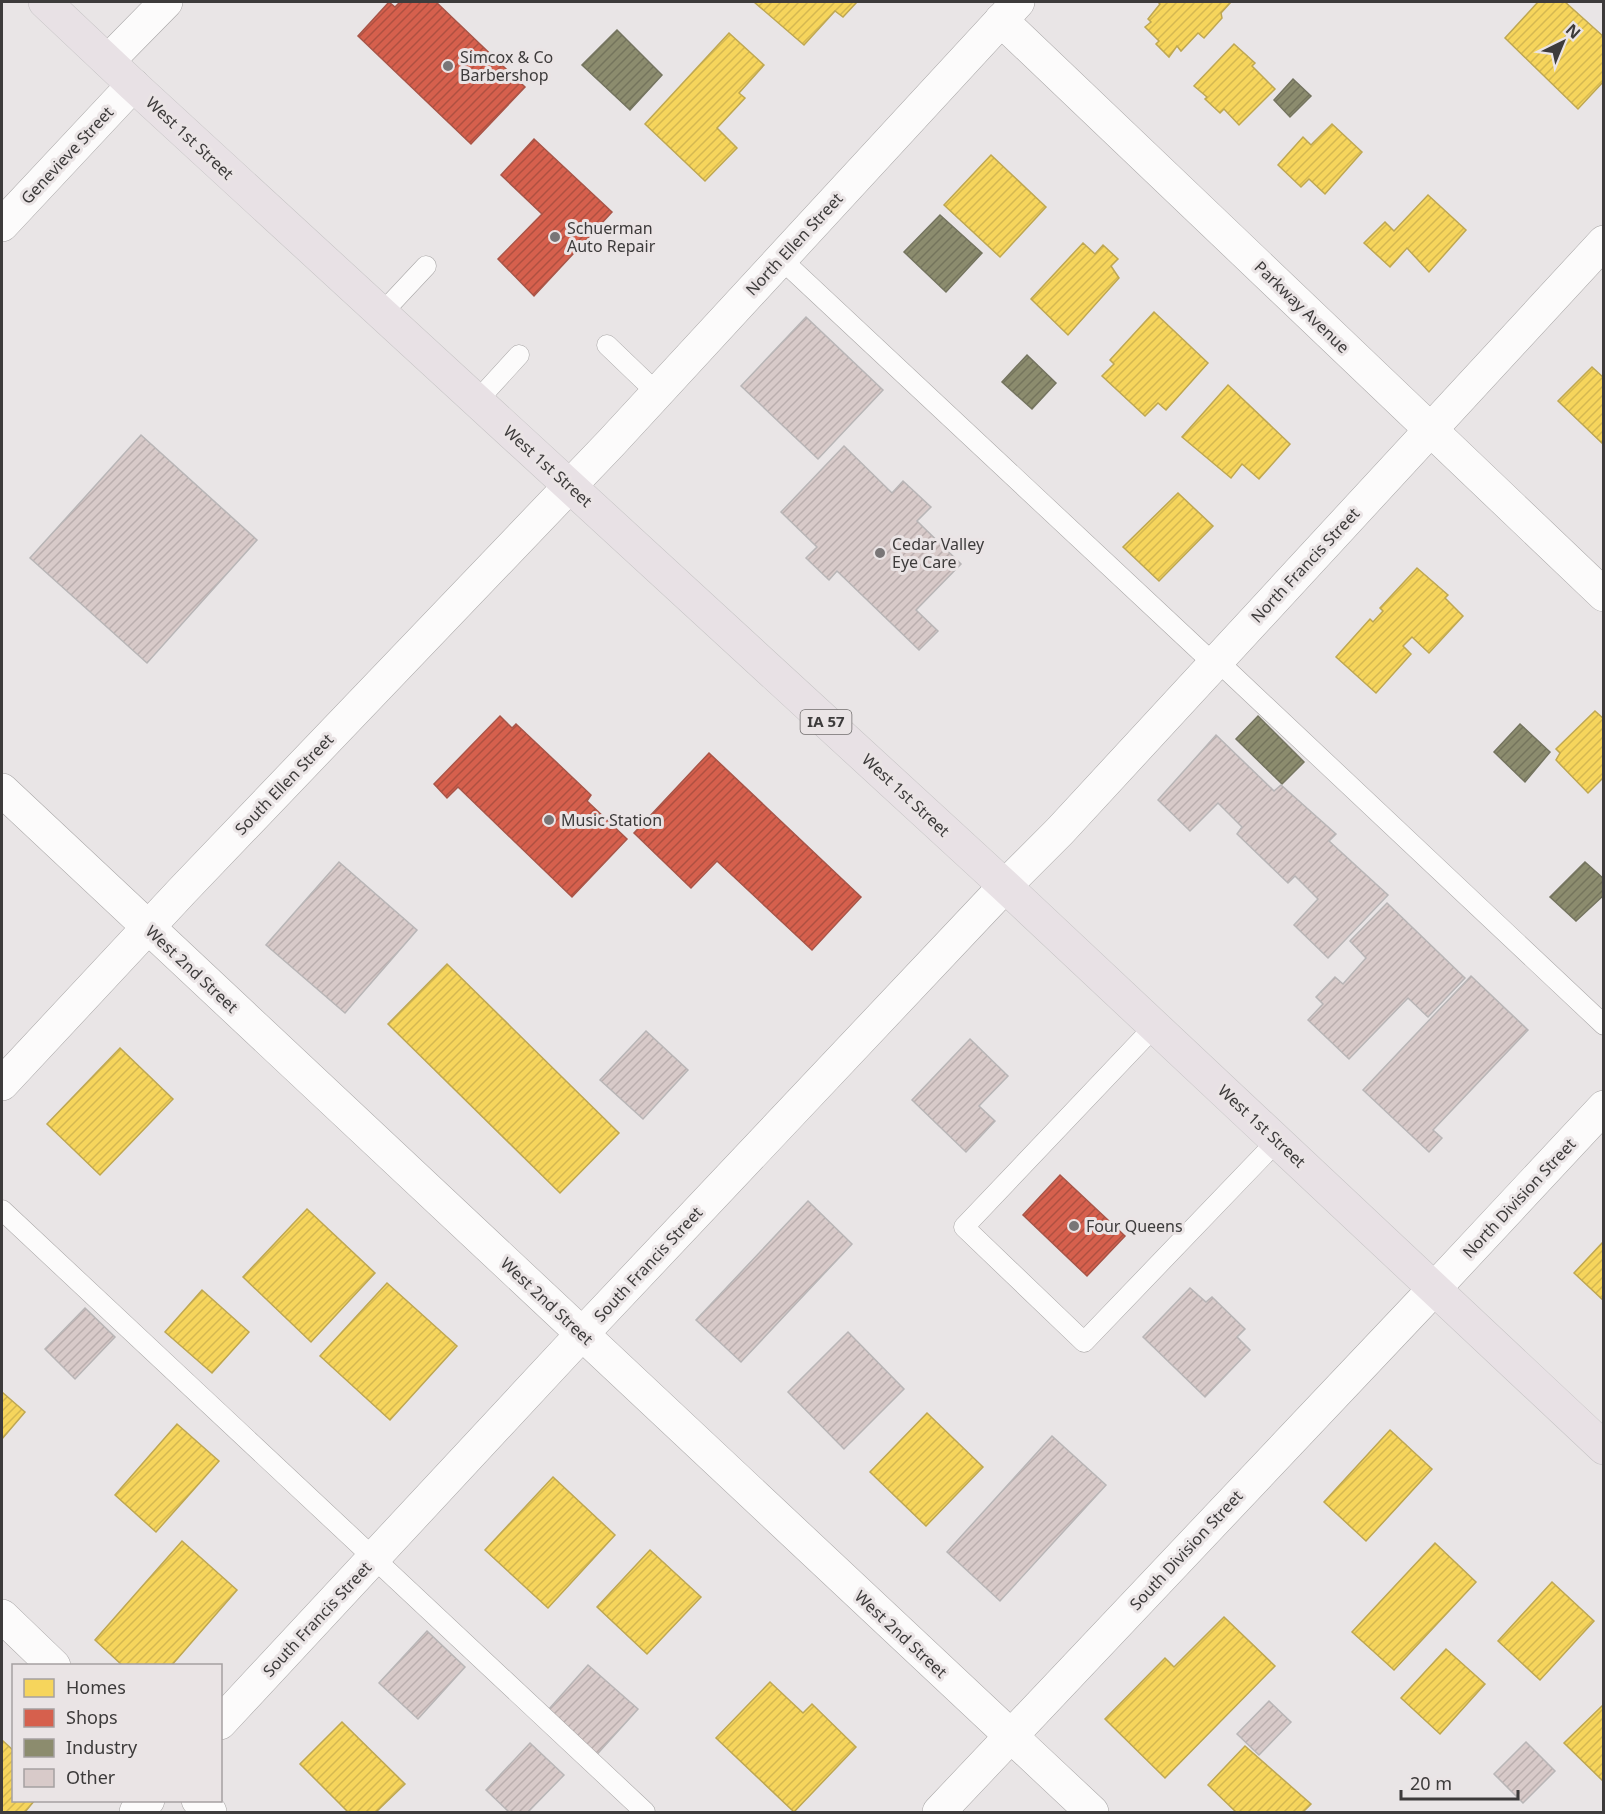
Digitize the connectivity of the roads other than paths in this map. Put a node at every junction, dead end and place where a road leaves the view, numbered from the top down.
1 (45, 2) edge
2 (166, 2) edge
3 (1009, 11) edge
4 (108, 61) junction
5 (133, 85) junction
6 (2, 225) edge
7 (1604, 242) edge
8 (780, 258) junction
9 (426, 266) dead end
10 (382, 313) junction
11 (607, 345) dead end
12 (519, 355) dead end
13 (656, 393) junction
14 (477, 401) junction
15 (1430, 430) junction
16 (570, 486) junction
17 (1604, 595) edge
18 (1214, 664) junction
19 (2, 790) edge
20 (1005, 886) junction
21 (147, 927) junction
22 (1604, 1025) edge
23 (1155, 1026) junction
24 (2, 1084) edge
25 (1604, 1107) edge
26 (1276, 1141) junction
27 (2, 1210) edge
28 (1435, 1288) junction
29 (582, 1334) junction
30 (1604, 1448) edge
31 (374, 1558) junction
32 (2, 1616) edge
33 (53, 1664) edge
34 (222, 1721) edge
35 (1010, 1736) junction
36 (645, 1812) edge
37 (939, 1812) edge
38 (1092, 1812) edge

1 - 4 main road, West 1st Street / IA 57
2 - 4 street
3 - 8 street, North Ellen Street
3 - 15 street, Parkway Avenue
4 - 5 main road, West 1st Street / IA 57
5 - 6 street, Genevieve Street
5 - 10 main road, West 1st Street / IA 57
7 - 15 street, North Francis Street
8 - 13 street, North Ellen Street
8 - 18 lane
9 - 10 lane
10 - 14 main road, West 1st Street / IA 57
11 - 13 lane
12 - 14 lane
13 - 16 street, North Ellen Street
14 - 16 main road, West 1st Street / IA 57
15 - 17 street, Parkway Avenue
15 - 18 street, North Francis Street
16 - 20 main road, West 1st Street / IA 57
16 - 21 street, South Ellen Street
18 - 20 street, North Francis Street
18 - 22 lane
19 - 21 street, West 2nd Street
20 - 23 main road, West 1st Street / IA 57
20 - 29 street, South Francis Street
21 - 24 street, South Ellen Street
21 - 29 street, West 2nd Street
23 - 26 main road, West 1st Street / IA 57
23 - 26 lane
25 - 28 street, North Division Street
26 - 28 main road, West 1st Street / IA 57
27 - 31 lane
28 - 30 main road, West 1st Street / IA 57
28 - 35 street, South Division Street
29 - 31 street, South Francis Street
29 - 35 street, West 2nd Street
31 - 34 street, South Francis Street
31 - 36 lane
32 - 33 street
35 - 37 street, South Division Street
35 - 38 street, West 2nd Street

